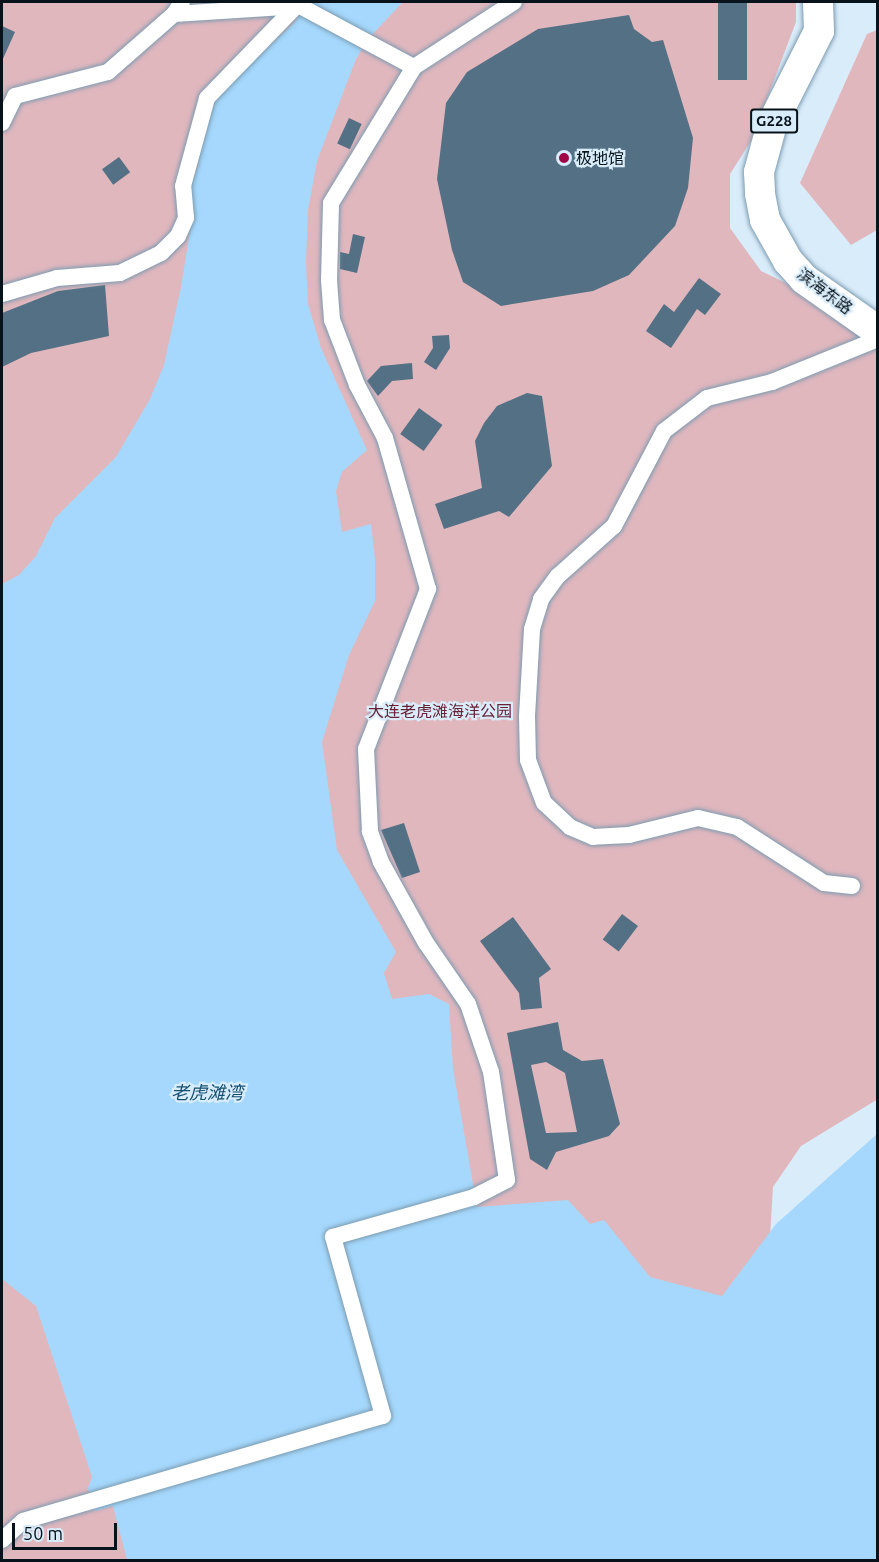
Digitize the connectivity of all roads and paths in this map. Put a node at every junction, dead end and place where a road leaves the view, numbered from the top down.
1 (514, 2) edge
2 (818, 2) edge
3 (298, 6) junction
4 (178, 8) edge
5 (414, 67) junction
6 (2, 123) edge
7 (778, 245) junction
8 (2, 294) edge
9 (878, 310) edge
10 (878, 331) edge
11 (878, 339) edge
12 (852, 886) dead end
13 (2, 1540) edge

1 - 5 street
2 - 7 highway, 滨海东路 / G228
3 - 4 street
3 - 5 street
3 - 8 street
4 - 6 street
5 - 13 street
7 - 9 highway, 滨海东路
7 - 10 highway, 滨海东路 / G228
11 - 12 street

